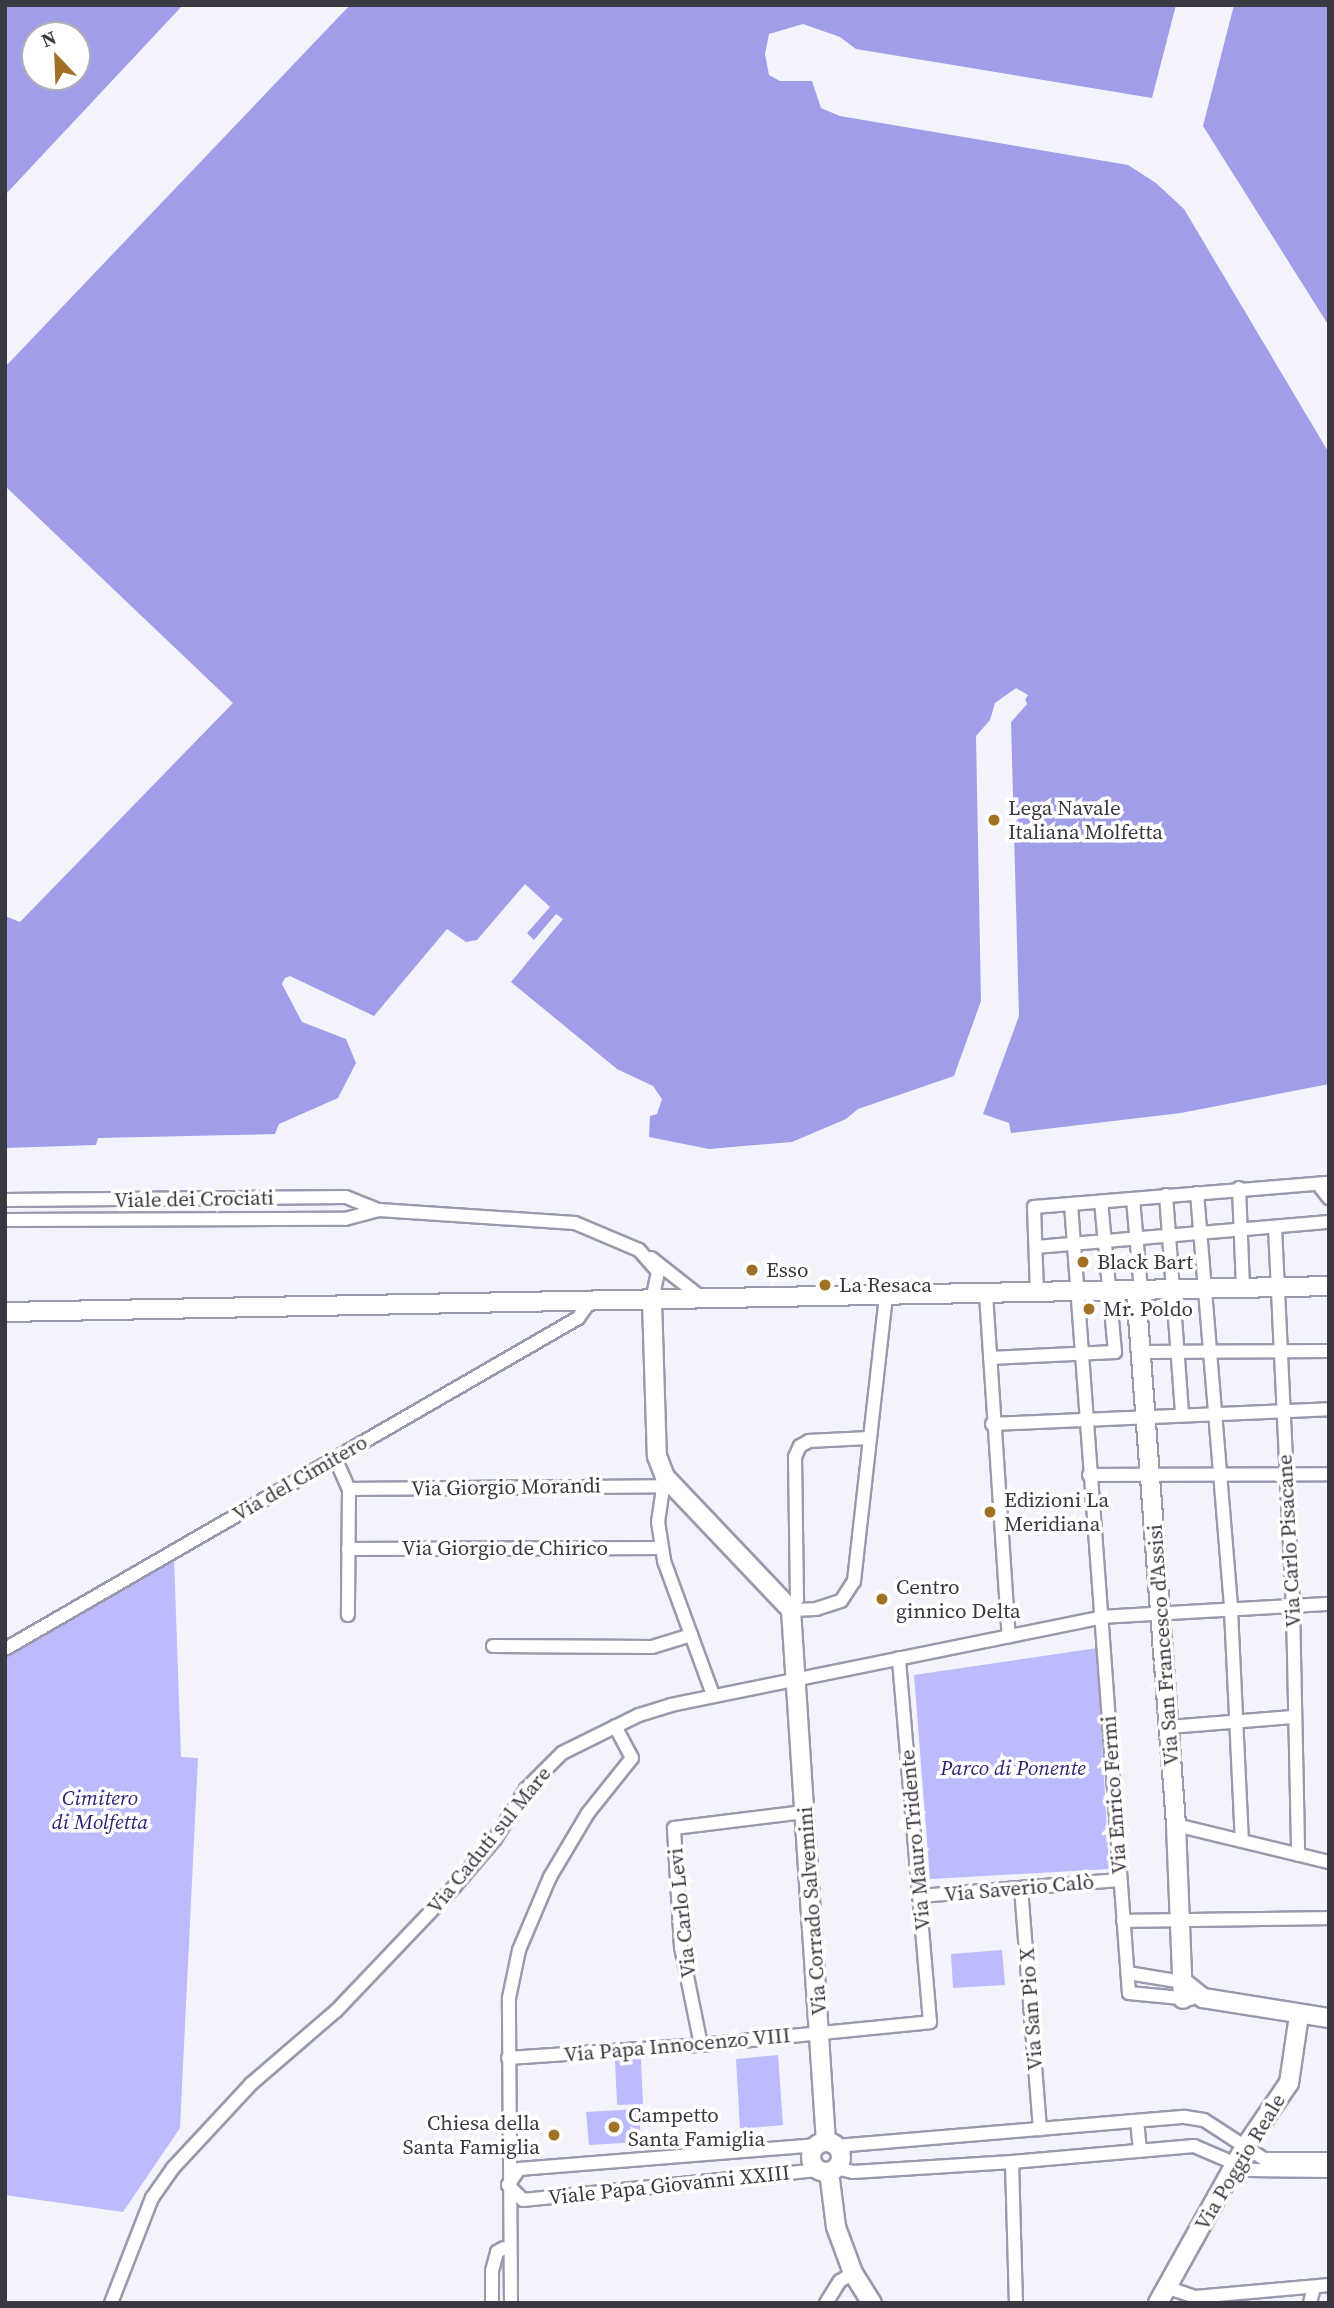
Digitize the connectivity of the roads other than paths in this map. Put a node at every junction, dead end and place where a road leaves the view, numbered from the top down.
1 (1324, 1184) edge
2 (1239, 1188) junction
3 (1196, 1193) junction
4 (1166, 1195) junction
5 (1329, 1198) edge
6 (1133, 1199) junction
7 (5, 1200) edge
8 (1101, 1202) junction
9 (1071, 1204) junction
10 (379, 1210) junction
11 (5, 1220) edge
12 (1329, 1222) edge
13 (1275, 1227) junction
14 (1241, 1231) junction
15 (1201, 1234) junction
16 (1170, 1237) junction
17 (1136, 1241) junction
18 (1105, 1243) junction
19 (1074, 1245) junction
20 (1035, 1247) junction
21 (639, 1250) junction
22 (663, 1265) junction
23 (1326, 1284) edge
24 (1278, 1287) junction
25 (1243, 1288) junction
26 (1205, 1289) junction
27 (1139, 1290) junction
28 (1173, 1290) junction
29 (1110, 1291) junction
30 (1077, 1292) junction
31 (1037, 1293) junction
32 (986, 1294) junction
33 (886, 1297) junction
34 (706, 1299) junction
35 (652, 1301) junction
36 (670, 1301) junction
37 (589, 1303) junction
38 (5, 1312) edge
39 (1329, 1350) edge
40 (1210, 1351) junction
41 (1280, 1351) junction
42 (1140, 1352) junction
43 (1178, 1352) junction
44 (1081, 1354) junction
45 (990, 1358) junction
46 (1329, 1409) edge
47 (1282, 1410) junction
48 (1214, 1412) junction
49 (1182, 1413) junction
50 (1146, 1415) junction
51 (1086, 1417) junction
52 (992, 1424) junction
53 (868, 1438) junction
54 (335, 1458) junction
55 (1150, 1474) junction
56 (1287, 1474) junction
57 (1329, 1474) edge
58 (1089, 1475) junction
59 (1218, 1475) junction
60 (664, 1482) junction
61 (349, 1489) junction
62 (662, 1548) junction
63 (348, 1549) junction
64 (1329, 1604) edge
65 (1293, 1607) junction
66 (791, 1610) junction
67 (1231, 1610) junction
68 (1160, 1614) junction
69 (348, 1615) dead end
70 (1102, 1617) junction
71 (691, 1635) junction
72 (1009, 1636) junction
73 (493, 1646) dead end
74 (5, 1649) edge
75 (899, 1658) junction
76 (797, 1679) junction
77 (713, 1695) junction
78 (1293, 1717) junction
79 (1233, 1720) junction
80 (615, 1726) junction
81 (1169, 1727) junction
82 (804, 1812) junction
83 (1177, 1825) junction
84 (1242, 1840) junction
85 (1298, 1855) junction
86 (1329, 1862) edge
87 (1119, 1880) junction
88 (1021, 1888) junction
89 (919, 1896) junction
90 (1329, 1918) edge
91 (1182, 1919) junction
92 (1123, 1921) junction
93 (1128, 1973) junction
94 (1183, 1991) junction
95 (1299, 2015) junction
96 (1329, 2018) edge
97 (930, 2022) joint
98 (821, 2032) junction
99 (701, 2045) junction
100 (508, 2058) junction
101 (1137, 2121) junction
102 (1040, 2129) junction
103 (827, 2144) junction
104 (1245, 2147) junction
105 (1140, 2151) junction
106 (1329, 2159) edge
107 (1012, 2162) junction
108 (1235, 2165) junction
109 (828, 2170) junction
110 (1329, 2171) edge
111 (508, 2185) junction
112 (504, 2248) junction
113 (506, 2272) junction
114 (853, 2273) junction
115 (1329, 2285) edge
116 (1314, 2287) junction
117 (1162, 2295) edge
118 (111, 2303) edge
119 (492, 2303) edge
120 (502, 2303) edge
121 (511, 2303) edge
122 (826, 2303) edge
123 (872, 2303) edge
124 (1016, 2303) edge
125 (1310, 2303) edge

1 - 2 street
1 - 5 street
2 - 3 street
2 - 14 street
3 - 4 street
3 - 15 street
4 - 6 street
4 - 16 street
6 - 8 street
6 - 17 street
7 - 10 street, Viale dei Crociati
8 - 9 street
8 - 18 street
9 - 19 street, Via Enrico Fermi
9 - 20 street
10 - 11 street, Viale dei Crociati
10 - 21 street, Viale dei Crociati
12 - 13 street
13 - 14 street
13 - 24 street, Via Carlo Pisacane
14 - 15 street
14 - 25 street
15 - 16 street
15 - 26 street
16 - 17 street
16 - 28 street
17 - 18 street
17 - 27 street
18 - 19 street
18 - 29 street
19 - 20 street
19 - 30 street, Via Enrico Fermi
20 - 31 street
21 - 22 street, Viale dei Crociati
21 - 35 street
22 - 34 street, Viale dei Crociati
22 - 36 street
23 - 24 street
24 - 25 street
24 - 41 street, Via Carlo Pisacane
25 - 26 street
26 - 28 street
26 - 40 street
27 - 28 street
27 - 29 street
27 - 42 street, Via San Francesco d'Assisi
28 - 43 street
29 - 30 street
29 - 44 street
30 - 31 street
30 - 44 street, Via Enrico Fermi
31 - 32 street
32 - 33 street
32 - 45 street
33 - 34 street
33 - 53 street
34 - 36 street
35 - 36 street
35 - 37 street
35 - 60 street
37 - 38 street
37 - 54 street, Via del Cimitero
39 - 41 street
40 - 41 street
40 - 43 street
40 - 48 street
41 - 47 street, Via Carlo Pisacane
42 - 43 street
42 - 50 street, Via San Francesco d'Assisi
43 - 49 street
44 - 45 street
44 - 51 street, Via Enrico Fermi
45 - 52 street
46 - 47 street
47 - 48 street
47 - 56 street, Via Carlo Pisacane
48 - 49 street
48 - 59 street
49 - 50 street
50 - 51 street
50 - 55 street, Via San Francesco d'Assisi
51 - 52 street
51 - 58 street, Via Enrico Fermi
52 - 72 street
53 - 66 street
53 - 66 street
54 - 61 street
54 - 74 street, Via del Cimitero
55 - 58 street
55 - 59 street
55 - 68 street, Via San Francesco d'Assisi
56 - 57 street
56 - 59 street
56 - 65 street, Via Carlo Pisacane
58 - 70 street, Via Enrico Fermi
59 - 67 street
60 - 61 street, Via Giorgio Morandi
60 - 62 street
60 - 66 street
61 - 63 street
62 - 63 street, Via Giorgio de Chirico
62 - 71 street
63 - 69 street
64 - 65 street, Via Caduti sul Mare
65 - 67 street, Via Caduti sul Mare
65 - 78 street, Via Carlo Pisacane
66 - 76 street, Via Corrado Salvemini
67 - 68 street, Via Caduti sul Mare
67 - 79 street
68 - 70 street, Via Caduti sul Mare
68 - 81 street, Via San Francesco d'Assisi
70 - 72 street, Via Caduti sul Mare
70 - 87 street, Via Enrico Fermi
71 - 73 street
71 - 77 street
72 - 75 street, Via Caduti sul Mare
75 - 76 street, Via Caduti sul Mare
75 - 89 street, Via Mauro Tridente
76 - 77 street, Via Caduti sul Mare
76 - 82 street, Via Corrado Salvemini
77 - 80 street, Via Caduti sul Mare
78 - 79 street
78 - 85 street, Via Carlo Pisacane
79 - 81 street
79 - 84 street
80 - 100 street
80 - 118 street, Via Caduti sul Mare
81 - 83 street, Via San Francesco d'Assisi
82 - 98 street, Via Corrado Salvemini
82 - 99 street, Via Carlo Levi
83 - 84 street
83 - 91 street, Via San Francesco d'Assisi
84 - 85 street
85 - 86 street
87 - 88 street, Via Saverio Calò
87 - 92 street, Via Enrico Fermi
88 - 89 street, Via Saverio Calò
88 - 102 street, Via San Pio X
89 - 97 street, Via Mauro Tridente
90 - 91 street
91 - 92 street
91 - 94 street, Via San Francesco d'Assisi
92 - 93 street, Via Enrico Fermi
93 - 94 street
93 - 94 street, Via Enrico Fermi
94 - 95 street
95 - 96 street
95 - 104 street, Via Poggio Reale
97 - 98 street, Via Papa Innocenzo VIII
98 - 99 street, Via Papa Innocenzo VIII
98 - 103 street, Via Corrado Salvemini
99 - 100 street, Via Papa Innocenzo VIII
100 - 111 street
101 - 102 street, Viale Papa Giovanni XXIII
101 - 104 street, Viale Papa Giovanni XXIII
101 - 105 street
102 - 103 street, Viale Papa Giovanni XXIII
103 - 109 street
103 - 109 street, Viale Papa Giovanni XXIII
103 - 111 street, Viale Papa Giovanni XXIII
104 - 106 street, Viale Papa Giovanni XXIII
104 - 108 street, Via Poggio Reale
105 - 107 street, Viale Papa Giovanni XXIII
105 - 108 street, Viale Papa Giovanni XXIII
107 - 109 street, Viale Papa Giovanni XXIII
107 - 124 street
108 - 110 street, Viale Papa Giovanni XXIII
108 - 117 street, Via Poggio Reale
109 - 111 street, Viale Papa Giovanni XXIII
109 - 114 street
111 - 112 street
111 - 113 street
112 - 113 street
112 - 119 street
113 - 120 street
113 - 121 street
114 - 122 street
114 - 123 street
115 - 116 street
116 - 117 street
116 - 125 street

